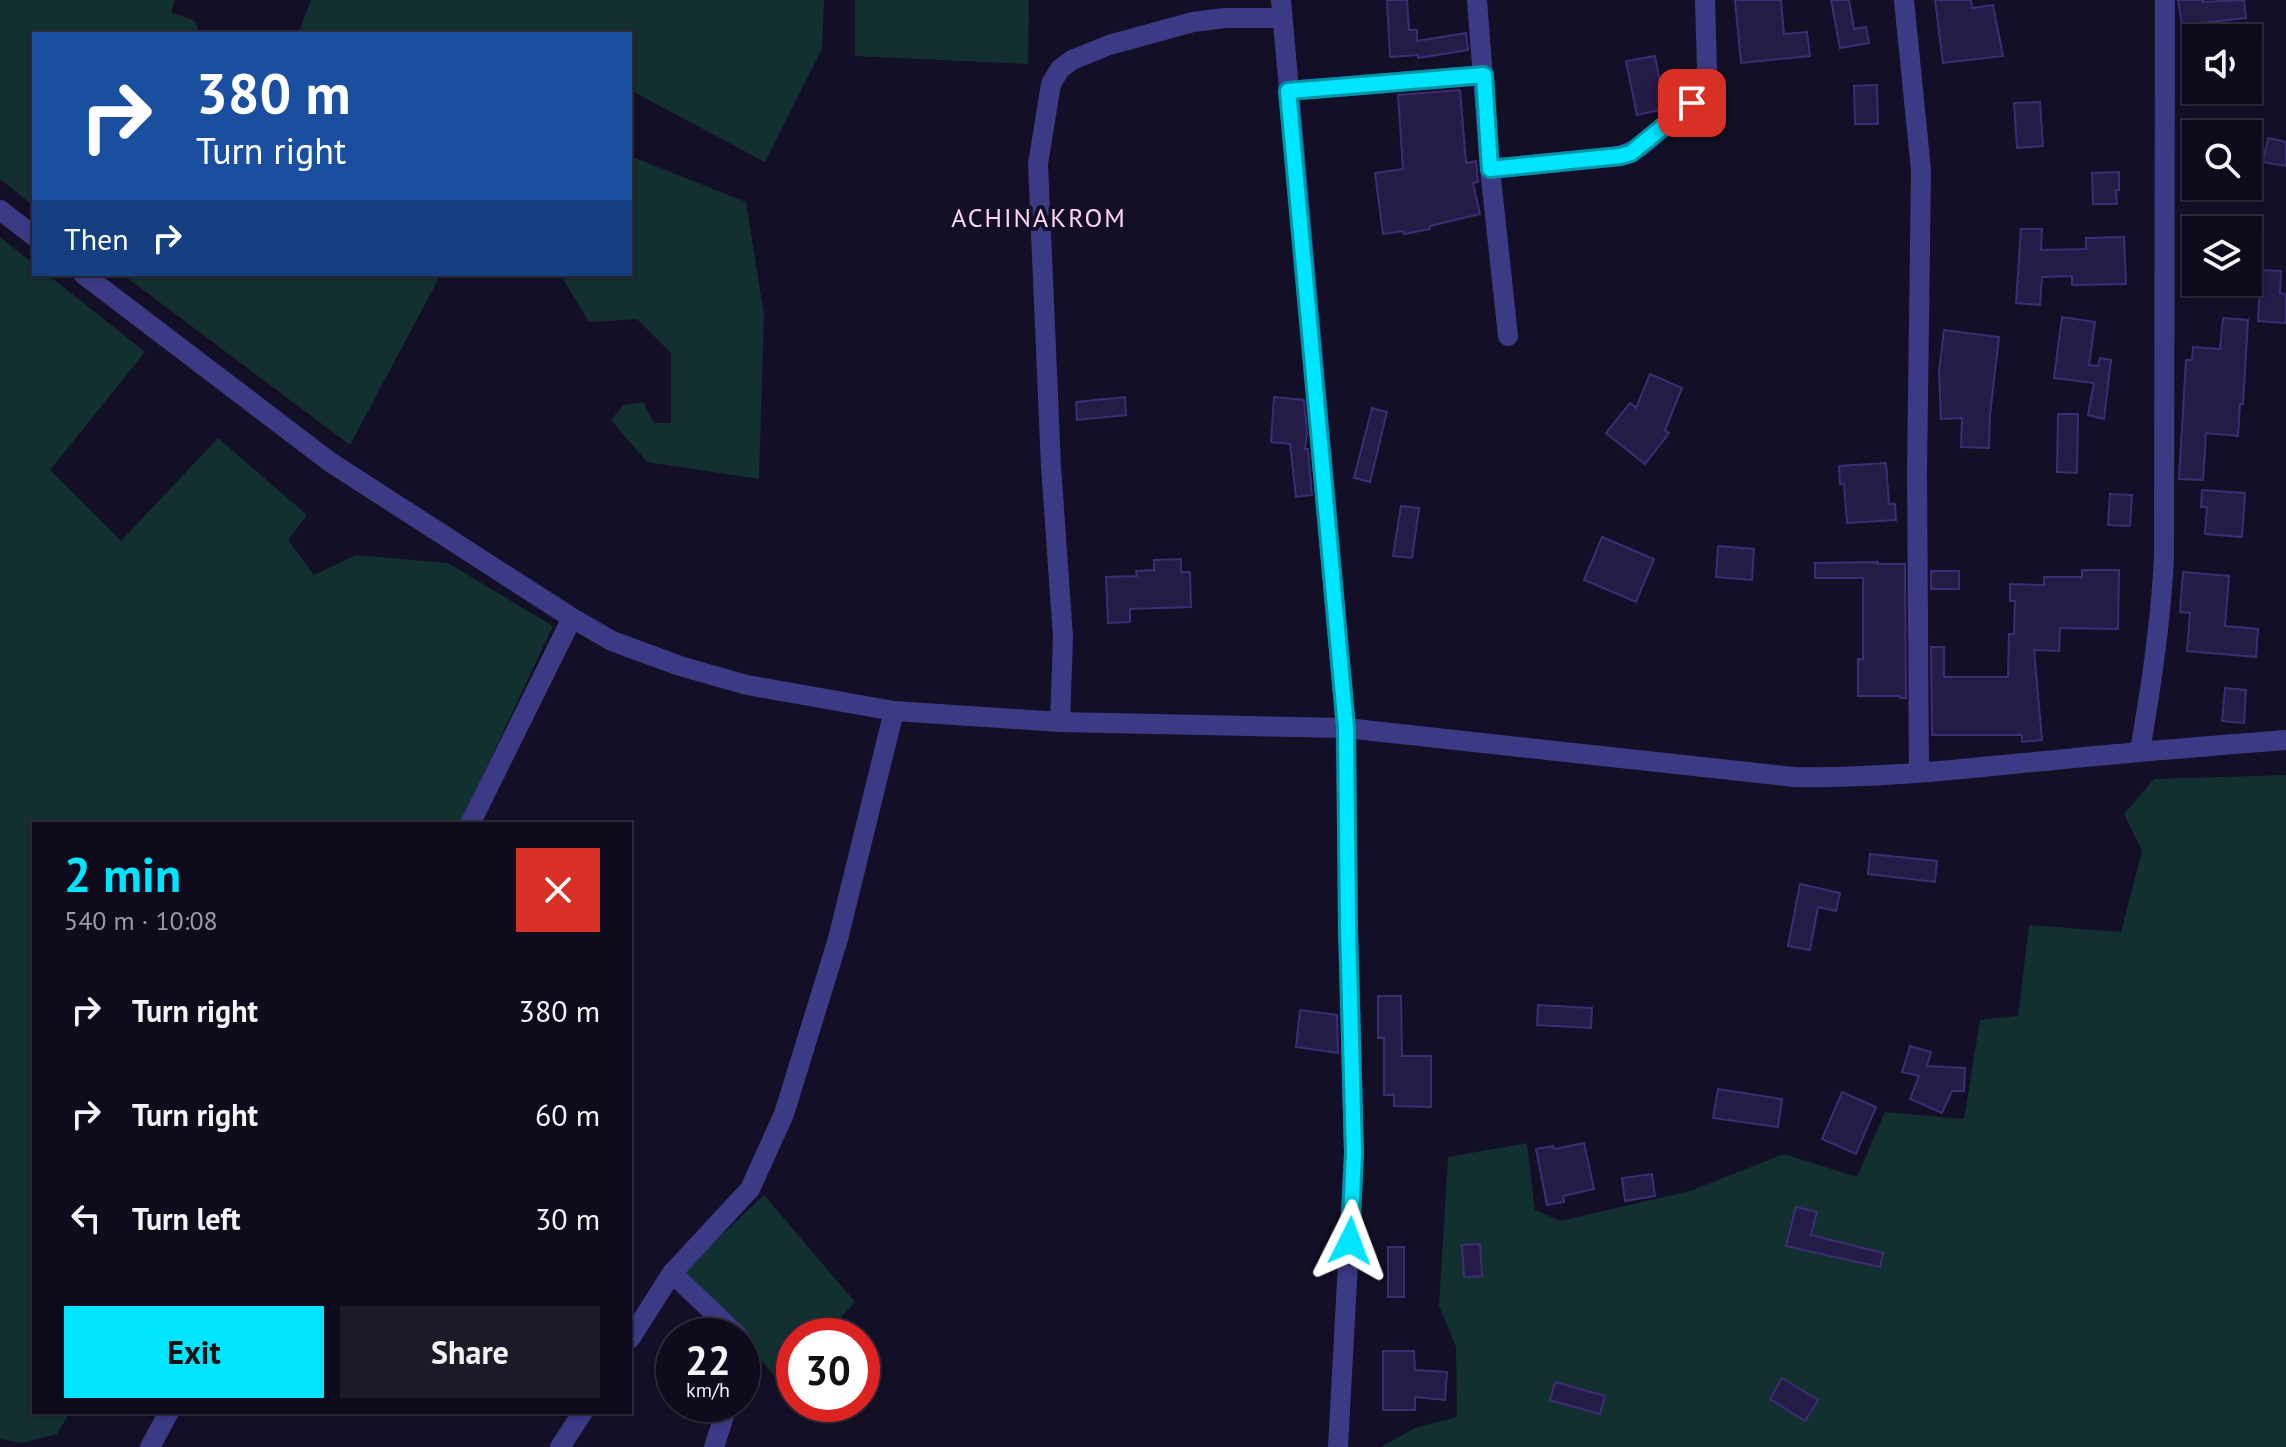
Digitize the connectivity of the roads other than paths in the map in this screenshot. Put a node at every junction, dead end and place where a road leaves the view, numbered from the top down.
1 (1477, 0) edge
2 (1705, 0) edge
3 (1904, 0) edge
4 (2165, 0) edge
5 (1282, 9) edge
6 (1484, 75) junction
7 (1288, 91) junction
8 (1490, 169) junction
9 (0, 210) edge
10 (32, 234) edge
11 (86, 276) edge
12 (1508, 336) dead end
13 (572, 618) junction
14 (894, 711) junction
15 (1060, 722) junction
16 (1346, 728) junction
17 (2286, 740) edge
18 (2140, 751) junction
19 (1919, 773) junction
20 (471, 822) edge
21 (672, 1273) junction
22 (719, 1318) edge
23 (632, 1336) edge
24 (168, 1414) edge
25 (582, 1414) edge
26 (724, 1422) edge
27 (719, 1444) edge
28 (150, 1447) edge
29 (560, 1447) edge
30 (1338, 1447) edge

1 - 6 street
2 - 8 street
3 - 19 street
4 - 18 street
5 - 7 street
5 - 15 street
6 - 7 street
6 - 8 street
7 - 16 street
8 - 12 street
9 - 10 street
11 - 13 street
13 - 14 street
13 - 20 street
14 - 15 street
14 - 21 street
15 - 16 street
16 - 19 street
16 - 30 street
17 - 18 street
18 - 19 street
21 - 22 street
21 - 23 street
24 - 28 street
25 - 29 street
26 - 27 street

